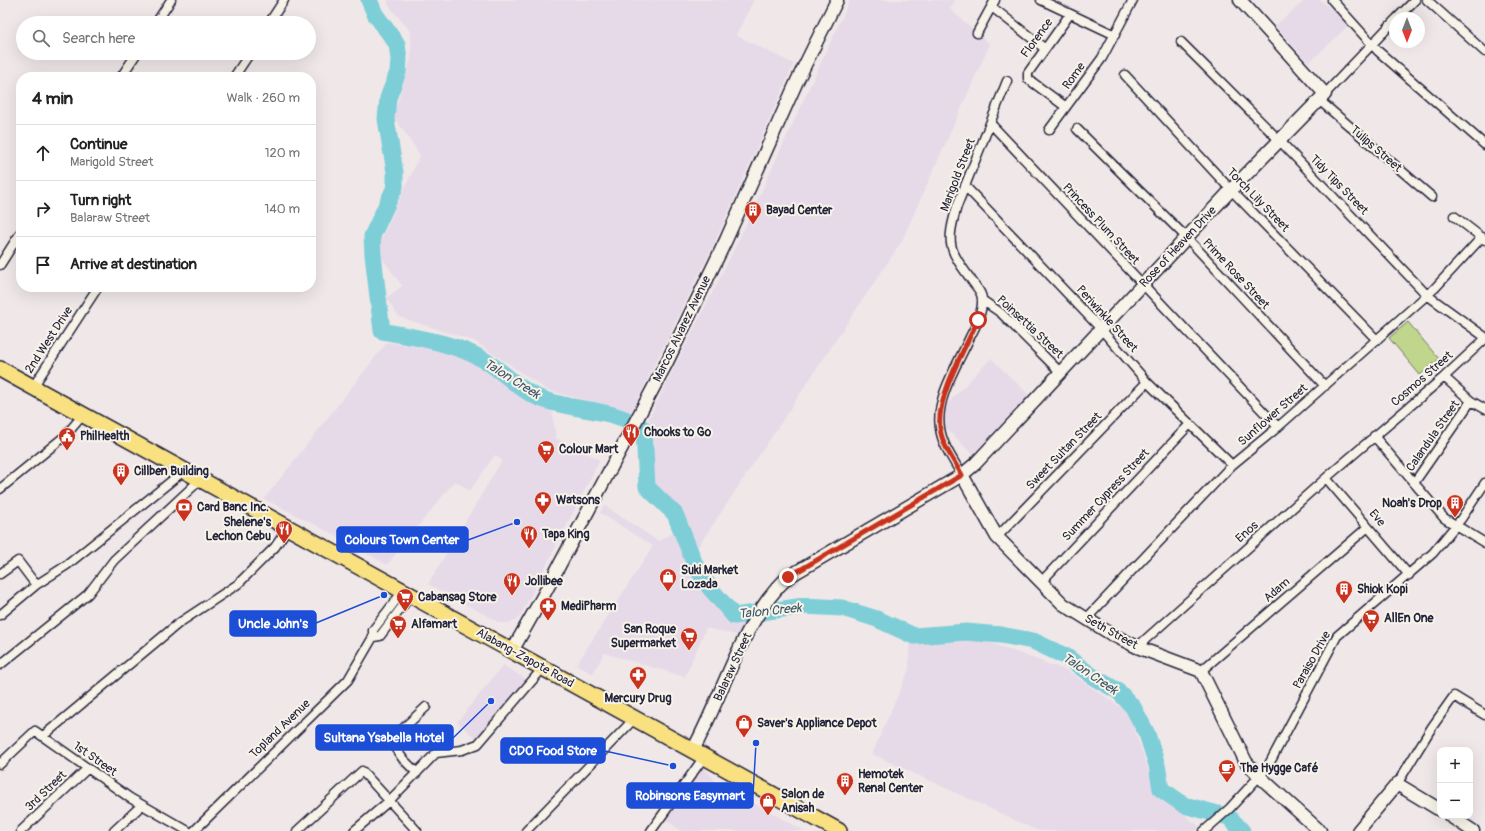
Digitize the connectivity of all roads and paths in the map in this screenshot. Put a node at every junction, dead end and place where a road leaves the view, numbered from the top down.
1 (171, 0) edge
2 (284, 0) edge
3 (838, 0) edge
4 (1041, 0) edge
5 (1133, 0) edge
6 (1240, 0) edge
7 (1332, 0) edge
8 (1415, 0) edge
9 (1427, 0) edge
10 (994, 3) edge
11 (1403, 12) edge
12 (1070, 14) junction
13 (161, 16) edge
14 (274, 16) edge
15 (1389, 26) edge
16 (977, 33) dead end
17 (1115, 35) junction
18 (1181, 42) dead end
19 (1372, 43) junction
20 (1044, 48) junction
21 (1485, 52) edge
22 (132, 60) edge
23 (245, 60) edge
24 (124, 72) edge
25 (237, 72) edge
26 (1125, 74) dead end
27 (1007, 81) dead end
28 (1322, 97) junction
29 (1066, 107) junction
30 (991, 124) junction
31 (1077, 129) dead end
32 (1049, 130) dead end
33 (1279, 140) junction
34 (1485, 146) edge
35 (966, 187) junction
36 (1231, 190) junction
37 (1432, 197) dead end
38 (1454, 216) dead end
39 (1187, 238) junction
40 (1484, 238) edge
41 (16, 240) edge
42 (0, 265) edge
43 (1142, 285) junction
44 (95, 292) edge
45 (1427, 295) junction
46 (982, 300) junction
47 (1101, 329) junction
48 (1485, 338) edge
49 (1377, 340) junction
50 (0, 369) edge
51 (1061, 373) junction
52 (1444, 377) junction
53 (1147, 382) junction
54 (1325, 386) junction
55 (33, 387) junction
56 (1471, 401) junction
57 (1485, 409) edge
58 (83, 415) junction
59 (1189, 425) junction
60 (1278, 427) junction
61 (1374, 436) junction
62 (1232, 465) junction
63 (185, 470) junction
64 (962, 475) junction
65 (1326, 478) junction
66 (201, 479) junction
67 (1414, 483) junction
68 (1485, 483) edge
69 (0, 489) edge
70 (1368, 526) junction
71 (1455, 526) junction
72 (288, 528) junction
73 (997, 538) junction
74 (1485, 543) edge
75 (0, 574) edge
76 (1409, 575) junction
77 (1040, 582) junction
78 (36, 586) junction
79 (407, 593) junction
80 (0, 615) edge
81 (1086, 619) junction
82 (1137, 646) junction
83 (512, 651) junction
84 (0, 665) edge
85 (543, 668) junction
86 (1201, 671) junction
87 (426, 707) dead end
88 (1485, 715) edge
89 (635, 718) junction
90 (43, 736) junction
91 (698, 754) junction
92 (0, 764) edge
93 (87, 769) junction
94 (418, 773) junction
95 (1260, 777) junction
96 (1397, 784) junction
97 (389, 801) junction
98 (142, 805) junction
99 (1437, 808) edge
100 (1454, 819) edge
101 (1469, 830) edge
102 (21, 831) edge
103 (114, 831) edge
104 (188, 831) edge
105 (194, 831) edge
106 (297, 831) edge
107 (354, 831) edge
108 (417, 831) edge
109 (526, 831) edge
110 (651, 831) edge
111 (839, 831) edge
112 (1204, 831) edge
113 (1320, 831) edge
114 (1358, 831) edge

1 - 13 street
2 - 14 street
3 - 83 street, Marcos Alvarez Avenue
4 - 12 street
5 - 17 street, Rome
6 - 28 street, Tulips Street
7 - 19 street
8 - 11 street, Rose of Heaven Drive
9 - 21 street
10 - 16 street
10 - 20 street
12 - 17 street
12 - 20 street, Florence
15 - 19 street, Rose of Heaven Drive
17 - 29 street, Rome
18 - 33 street, Tidy Tips Street
19 - 28 street, Rose of Heaven Drive
19 - 34 street
20 - 29 street, Florence
22 - 24 street
23 - 25 street
26 - 36 street, Torch Lily Street
27 - 30 street, Marigold Street
28 - 33 street, Rose of Heaven Drive
28 - 37 street, Tulips Street
29 - 32 street, Rome
30 - 35 street, Marigold Street
30 - 43 street, Princess Plum Street
31 - 39 street, Prime Rose Street
33 - 36 street, Rose of Heaven Drive
33 - 45 street, Tidy Tips Street
35 - 46 street, Marigold Street
35 - 47 street, Periwinkle Street
36 - 39 street, Rose of Heaven Drive
36 - 49 street, Torch Lily Street
38 - 40 street
39 - 43 street, Rose of Heaven Drive
39 - 54 street, Prime Rose Street
40 - 45 street, Sunflower Street
41 - 42 street
43 - 47 street, Rose of Heaven Drive
43 - 60 street, Princess Plum Street
44 - 55 street, 2nd West Drive
45 - 48 street, Tidy Tips Street
45 - 49 street, Sunflower Street
46 - 51 street, Poinsettia Street
46 - 64 street
47 - 51 street, Rose of Heaven Drive
47 - 53 street, Periwinkle Street
48 - 52 street, Cosmos Street
49 - 54 street, Sunflower Street
50 - 55 highway, Alabang-Zapote Road
51 - 64 street, Rose of Heaven Drive
52 - 56 street
52 - 61 street, Cosmos Street
53 - 59 street, Periwinkle Street
53 - 73 street, Sweet Sultan Street
54 - 60 street, Sunflower Street
55 - 58 highway, Alabang-Zapote Road
56 - 57 street
56 - 67 street, Calandula Street
58 - 63 highway, Alabang-Zapote Road
58 - 69 street
59 - 62 street, Periwinkle Street
59 - 77 street, Summer Cypress Street
60 - 62 street, Sunflower Street
61 - 65 street, Enos
61 - 67 street
62 - 81 street, Sunflower Street
63 - 66 highway, Alabang-Zapote Road
63 - 78 street
64 - 73 street, Seth Street
64 - 91 street, Balaraw Street
65 - 70 street, Eve
65 - 82 street, Enos
66 - 72 highway, Alabang-Zapote Road
66 - 84 street
67 - 71 street
68 - 71 street, Paraiso Drive
70 - 76 street, Eve
70 - 86 street, Adam
71 - 74 street
71 - 76 street, Paraiso Drive
72 - 79 highway, Alabang-Zapote Road
72 - 90 street
73 - 77 street, Seth Street
75 - 78 street
76 - 95 street, Paraiso Drive
77 - 81 street, Seth Street
78 - 80 street
79 - 83 highway, Alabang-Zapote Road
79 - 105 street, Topland Avenue
81 - 82 street, Seth Street
82 - 86 street, Seth Street
83 - 85 highway, Alabang-Zapote Road
85 - 89 highway, Alabang-Zapote Road
85 - 94 street
86 - 95 street
87 - 94 street
88 - 96 street
89 - 91 highway, Alabang-Zapote Road
89 - 109 street
90 - 92 street, 1st Street
90 - 93 street, 1st Street
91 - 110 street
91 - 111 highway, Alabang-Zapote Road
93 - 98 street, 1st Street
93 - 102 street, 3rd Street
94 - 97 street
95 - 112 street, Paraiso Drive
95 - 113 street
96 - 99 street
96 - 114 street
97 - 106 street
97 - 107 street
97 - 108 street
98 - 103 street
98 - 104 street
100 - 101 street

